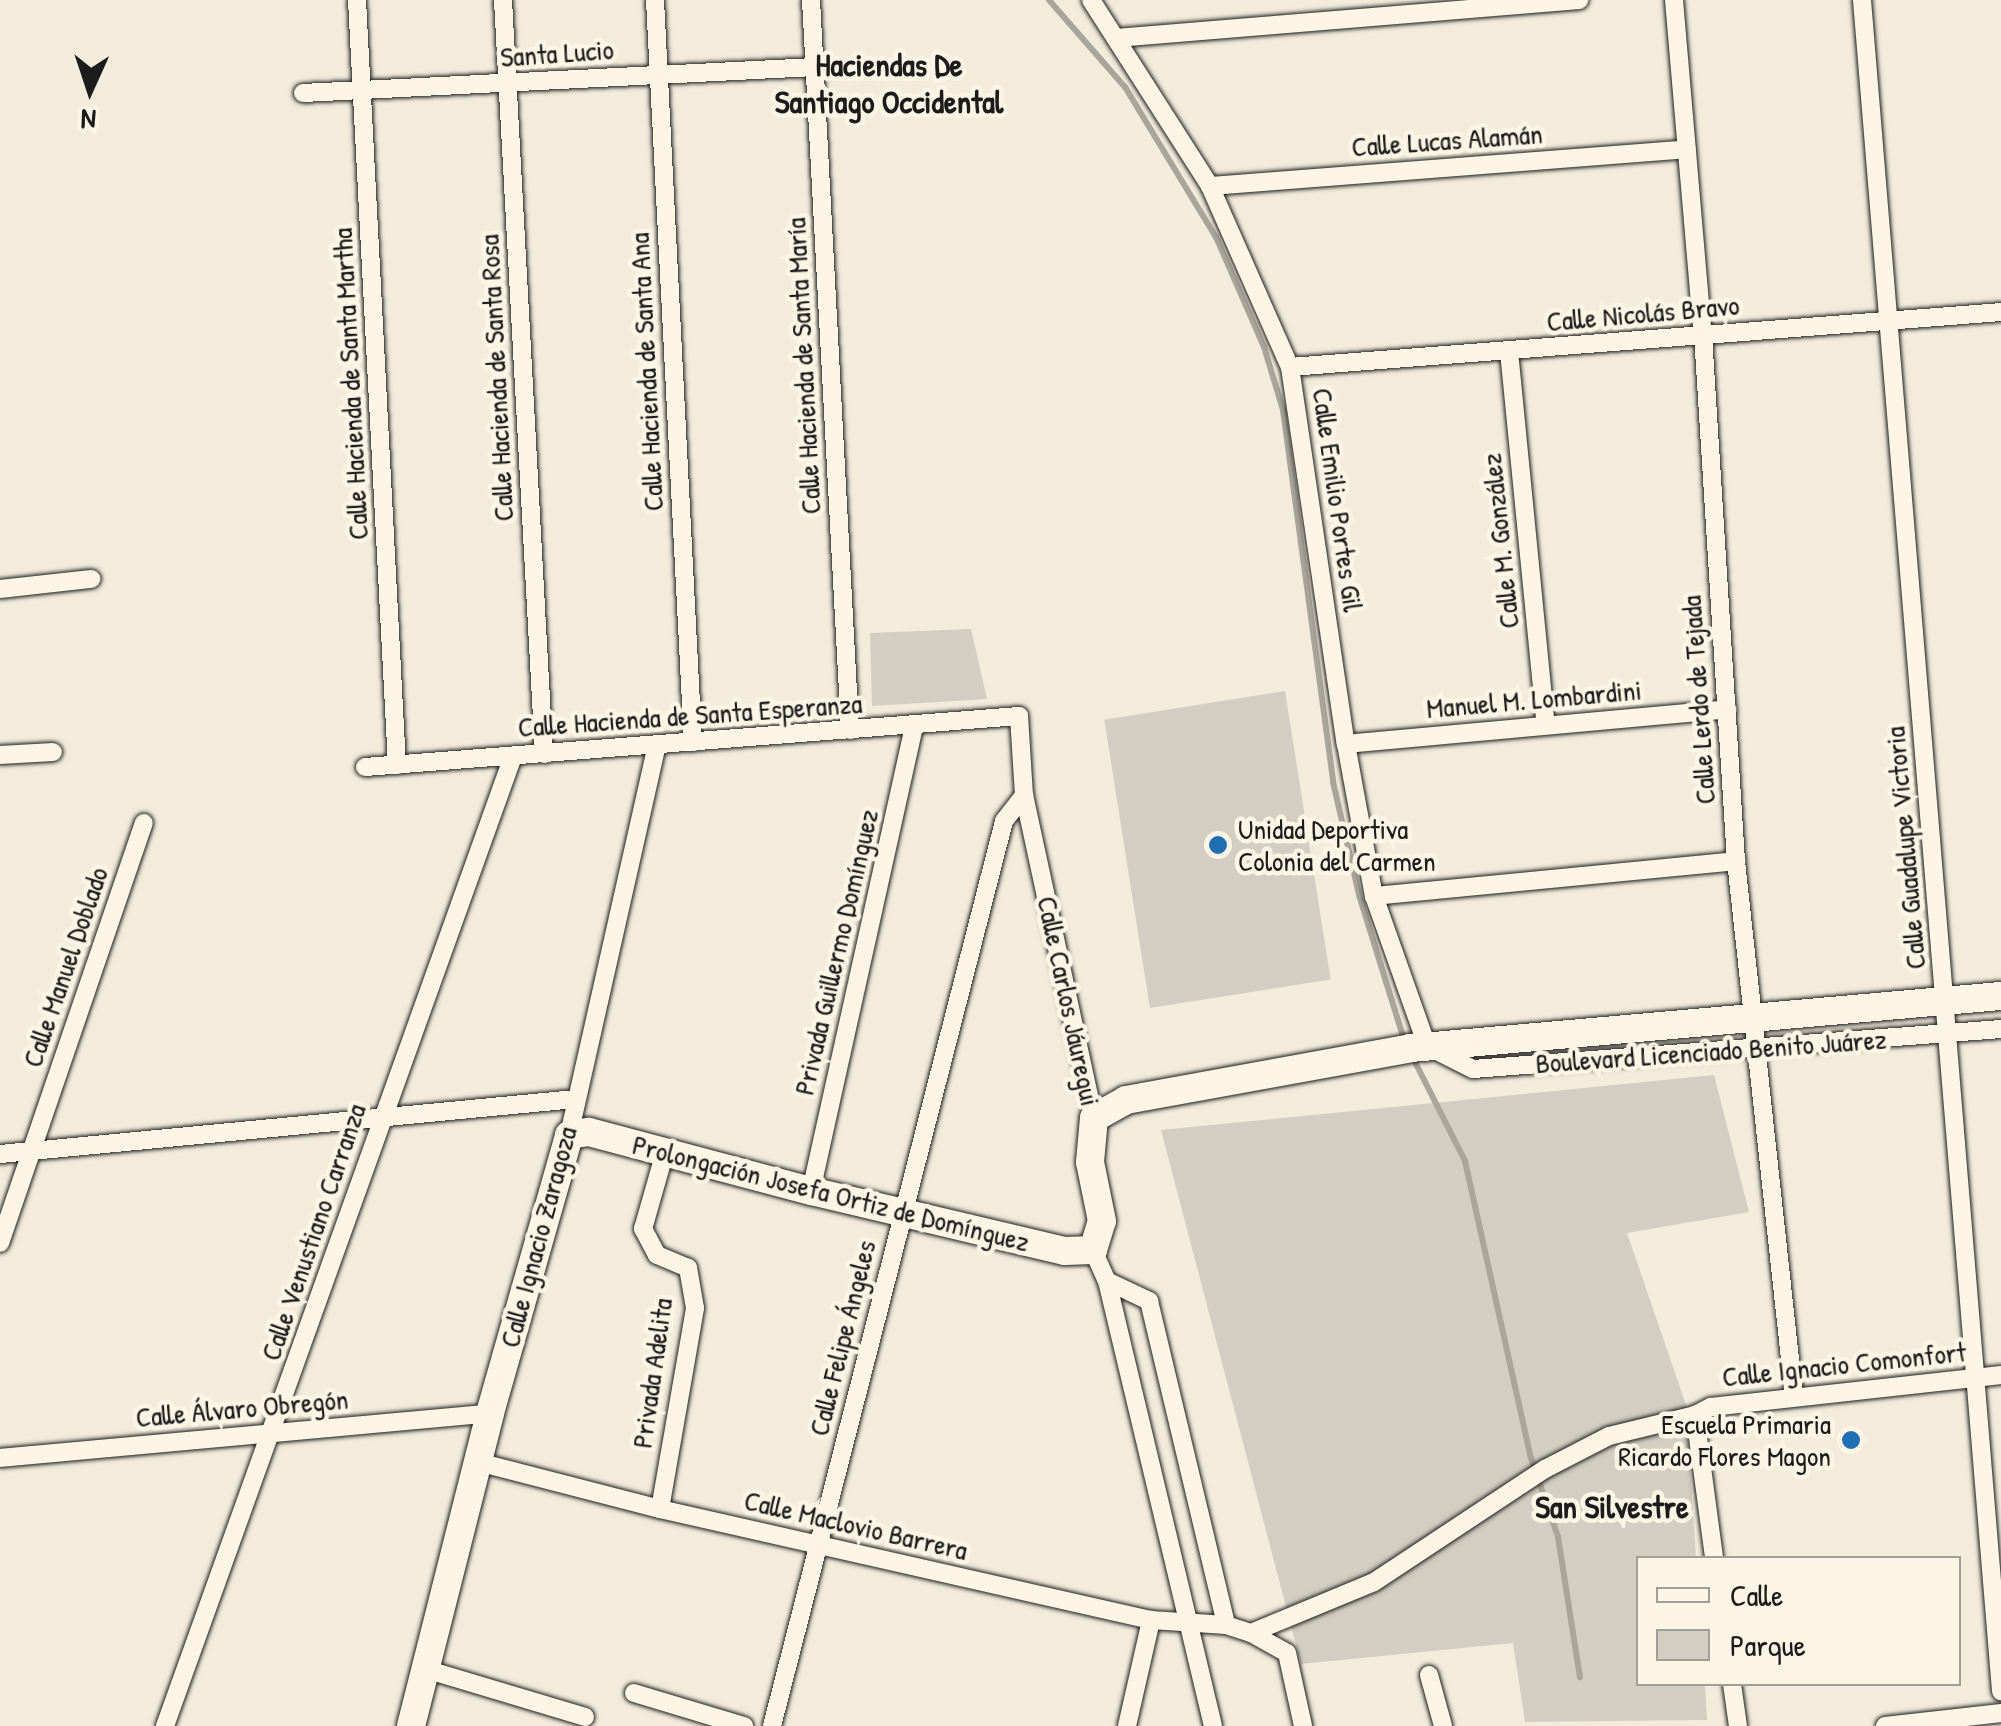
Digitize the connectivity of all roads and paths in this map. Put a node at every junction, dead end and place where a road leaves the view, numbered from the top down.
1 (358, 0) edge
2 (502, 0) edge
3 (655, 0) edge
4 (811, 0) edge
5 (1091, 0) edge
6 (1579, 0) edge
7 (1674, 0) edge
8 (1862, 0) edge
9 (1116, 38) junction
10 (815, 67) junction
11 (658, 74) junction
12 (507, 85) junction
13 (362, 90) junction
14 (303, 94) dead end
15 (1687, 150) junction
16 (1210, 186) junction
17 (2001, 312) edge
18 (1888, 321) junction
19 (1703, 335) junction
20 (1509, 351) junction
21 (1290, 367) junction
22 (91, 579) dead end
23 (0, 589) edge
24 (1726, 709) junction
25 (1018, 716) joint
26 (914, 725) junction
27 (1546, 725) junction
28 (850, 730) junction
29 (693, 742) junction
30 (1346, 744) junction
31 (658, 746) junction
32 (53, 752) dead end
33 (544, 754) junction
34 (0, 755) edge
35 (513, 756) junction
36 (396, 764) junction
37 (365, 767) dead end
38 (1024, 795) junction
39 (144, 822) dead end
40 (1736, 861) junction
41 (1374, 896) junction
42 (2001, 996) edge
43 (1945, 1001) junction
44 (1756, 1016) junction
45 (2001, 1029) edge
46 (1948, 1034) junction
47 (1419, 1047) junction
48 (1760, 1047) junction
49 (574, 1099) junction
50 (384, 1114) junction
51 (1094, 1118) junction
52 (570, 1134) junction
53 (30, 1152) junction
54 (665, 1152) junction
55 (0, 1154) edge
56 (811, 1192) junction
57 (902, 1213) junction
58 (0, 1243) edge
59 (1093, 1250) junction
60 (1107, 1281) junction
61 (2001, 1375) edge
62 (1977, 1377) junction
63 (1794, 1396) junction
64 (490, 1413) junction
65 (1695, 1415) junction
66 (272, 1433) junction
67 (0, 1458) edge
68 (478, 1462) junction
69 (660, 1508) junction
70 (818, 1544) junction
71 (1714, 1556) edge
72 (1150, 1620) junction
73 (1188, 1623) junction
74 (1226, 1625) junction
75 (1250, 1632) junction
76 (425, 1669) junction
77 (1429, 1676) dead end
78 (1732, 1686) edge
79 (2001, 1691) edge
80 (634, 1693) dead end
81 (2001, 1713) edge
82 (585, 1717) dead end
83 (166, 1726) edge
84 (410, 1726) edge
85 (744, 1726) edge
86 (772, 1726) edge
87 (1127, 1726) edge
88 (1213, 1726) edge
89 (1303, 1726) edge
90 (1443, 1726) edge
91 (1738, 1726) edge
92 (1886, 1726) edge

1 - 13 street, Calle Hacienda de Santa Martha
2 - 12 street, Calle Hacienda de Santa Rosa
3 - 11 street, Calle Hacienda de Santa Ana
4 - 10 street, Calle Hacienda de Santa María
5 - 9 street, Calle Emilio Portes Gil
6 - 9 street
7 - 15 street, Calle Lerdo de Tejada
8 - 18 street, Calle Guadalupe Victoria
9 - 16 street, Calle Emilio Portes Gil
10 - 11 street, Santa Lucio
10 - 28 street, Calle Hacienda de Santa María
11 - 12 street, Santa Lucio
11 - 29 street, Calle Hacienda de Santa Ana
12 - 13 street, Santa Lucio
12 - 33 street, Calle Hacienda de Santa Rosa
13 - 14 street, Santa Lucio
13 - 36 street, Calle Hacienda de Santa Martha
15 - 16 street, Calle Lucas Alamán
15 - 19 street, Calle Lerdo de Tejada
16 - 21 street, Calle Emilio Portes Gil
17 - 18 street, Calle Nicolás Bravo
18 - 19 street, Calle Nicolás Bravo
18 - 43 street, Calle Guadalupe Victoria
19 - 20 street, Calle Nicolás Bravo
19 - 24 street, Calle Lerdo de Tejada
20 - 21 street, Calle Nicolás Bravo
20 - 27 street, Calle M. González
21 - 30 street, Calle Emilio Portes Gil
22 - 23 street
24 - 27 street, Manuel M. Lombardini
24 - 40 street, Calle Lerdo de Tejada
25 - 26 street, Calle Hacienda de Santa Esperanza
25 - 38 street, Calle Carlos Jáuregui
26 - 28 street, Calle Hacienda de Santa Esperanza
26 - 56 street, Privada Guillermo Domínguez
27 - 30 street, Manuel M. Lombardini
28 - 29 street, Calle Hacienda de Santa Esperanza
29 - 31 street, Calle Hacienda de Santa Esperanza
30 - 41 street, Calle Emilio Portes Gil
31 - 33 street, Calle Hacienda de Santa Esperanza
31 - 49 street, Calle Ignacio Zaragoza
32 - 34 street
33 - 35 street, Calle Hacienda de Santa Esperanza
35 - 36 street, Calle Hacienda de Santa Esperanza
35 - 50 street, Calle Venustiano Carranza
36 - 37 street, Calle Hacienda de Santa Esperanza
38 - 51 street, Calle Carlos Jáuregui
38 - 57 street, Calle Felipe Ángeles
39 - 53 street, Calle Manuel Doblado
40 - 41 street
40 - 44 street, Calle Lerdo de Tejada
41 - 47 street, Calle Emilio Portes Gil
42 - 43 street, Boulevard Licenciado Benito Juárez
43 - 44 street, Boulevard Licenciado Benito Juárez
43 - 46 street, Calle Guadalupe Victoria
44 - 47 street, Boulevard Licenciado Benito Juárez
44 - 48 street, Calle Lerdo de Tejada
45 - 46 street, Boulevard Licenciado Benito Juárez
46 - 48 street, Boulevard Licenciado Benito Juárez
46 - 62 street, Calle Guadalupe Victoria
47 - 48 street, Boulevard Licenciado Benito Juárez
47 - 51 street
48 - 63 street, Calle Lerdo de Tejada
49 - 50 street
49 - 52 street, Calle Ignacio Zaragoza
50 - 53 street
50 - 66 street, Calle Venustiano Carranza
51 - 59 street, Calle Carlos Jáuregui
52 - 54 street, Prolongación Josefa Ortiz de Domínguez
52 - 64 street, Calle Ignacio Zaragoza
53 - 55 street
53 - 58 street, Calle Manuel Doblado
54 - 56 street, Prolongación Josefa Ortiz de Domínguez
54 - 69 street, Privada Adelita
56 - 57 street, Prolongación Josefa Ortiz de Domínguez
57 - 59 street, Prolongación Josefa Ortiz de Domínguez
57 - 70 street, Calle Felipe Ángeles
59 - 60 street
60 - 73 street
60 - 74 street
61 - 62 street, Calle Ignacio Comonfort
62 - 63 street, Calle Ignacio Comonfort
62 - 79 street, Calle Guadalupe Victoria
63 - 65 street, Calle Ignacio Comonfort
64 - 66 street, Calle Álvaro Obregón
64 - 68 street, Calle Ignacio Zaragoza
65 - 71 street
65 - 75 street, Calle Ignacio Comonfort
66 - 67 street, Calle Álvaro Obregón
66 - 83 street, Calle Venustiano Carranza
68 - 69 street, Calle Maclovio Barrera
68 - 76 street, Calle Ignacio Zaragoza
69 - 70 street, Calle Maclovio Barrera
70 - 72 street, Calle Maclovio Barrera
70 - 86 street, Calle Felipe Ángeles
72 - 73 street, Calle Maclovio Barrera
72 - 87 street
73 - 74 street, Calle Maclovio Barrera
73 - 88 street
74 - 75 street, Calle Maclovio Barrera
75 - 89 street
76 - 82 street
76 - 84 street, Calle Ignacio Zaragoza
77 - 90 street
78 - 91 street
80 - 85 street
81 - 92 street

